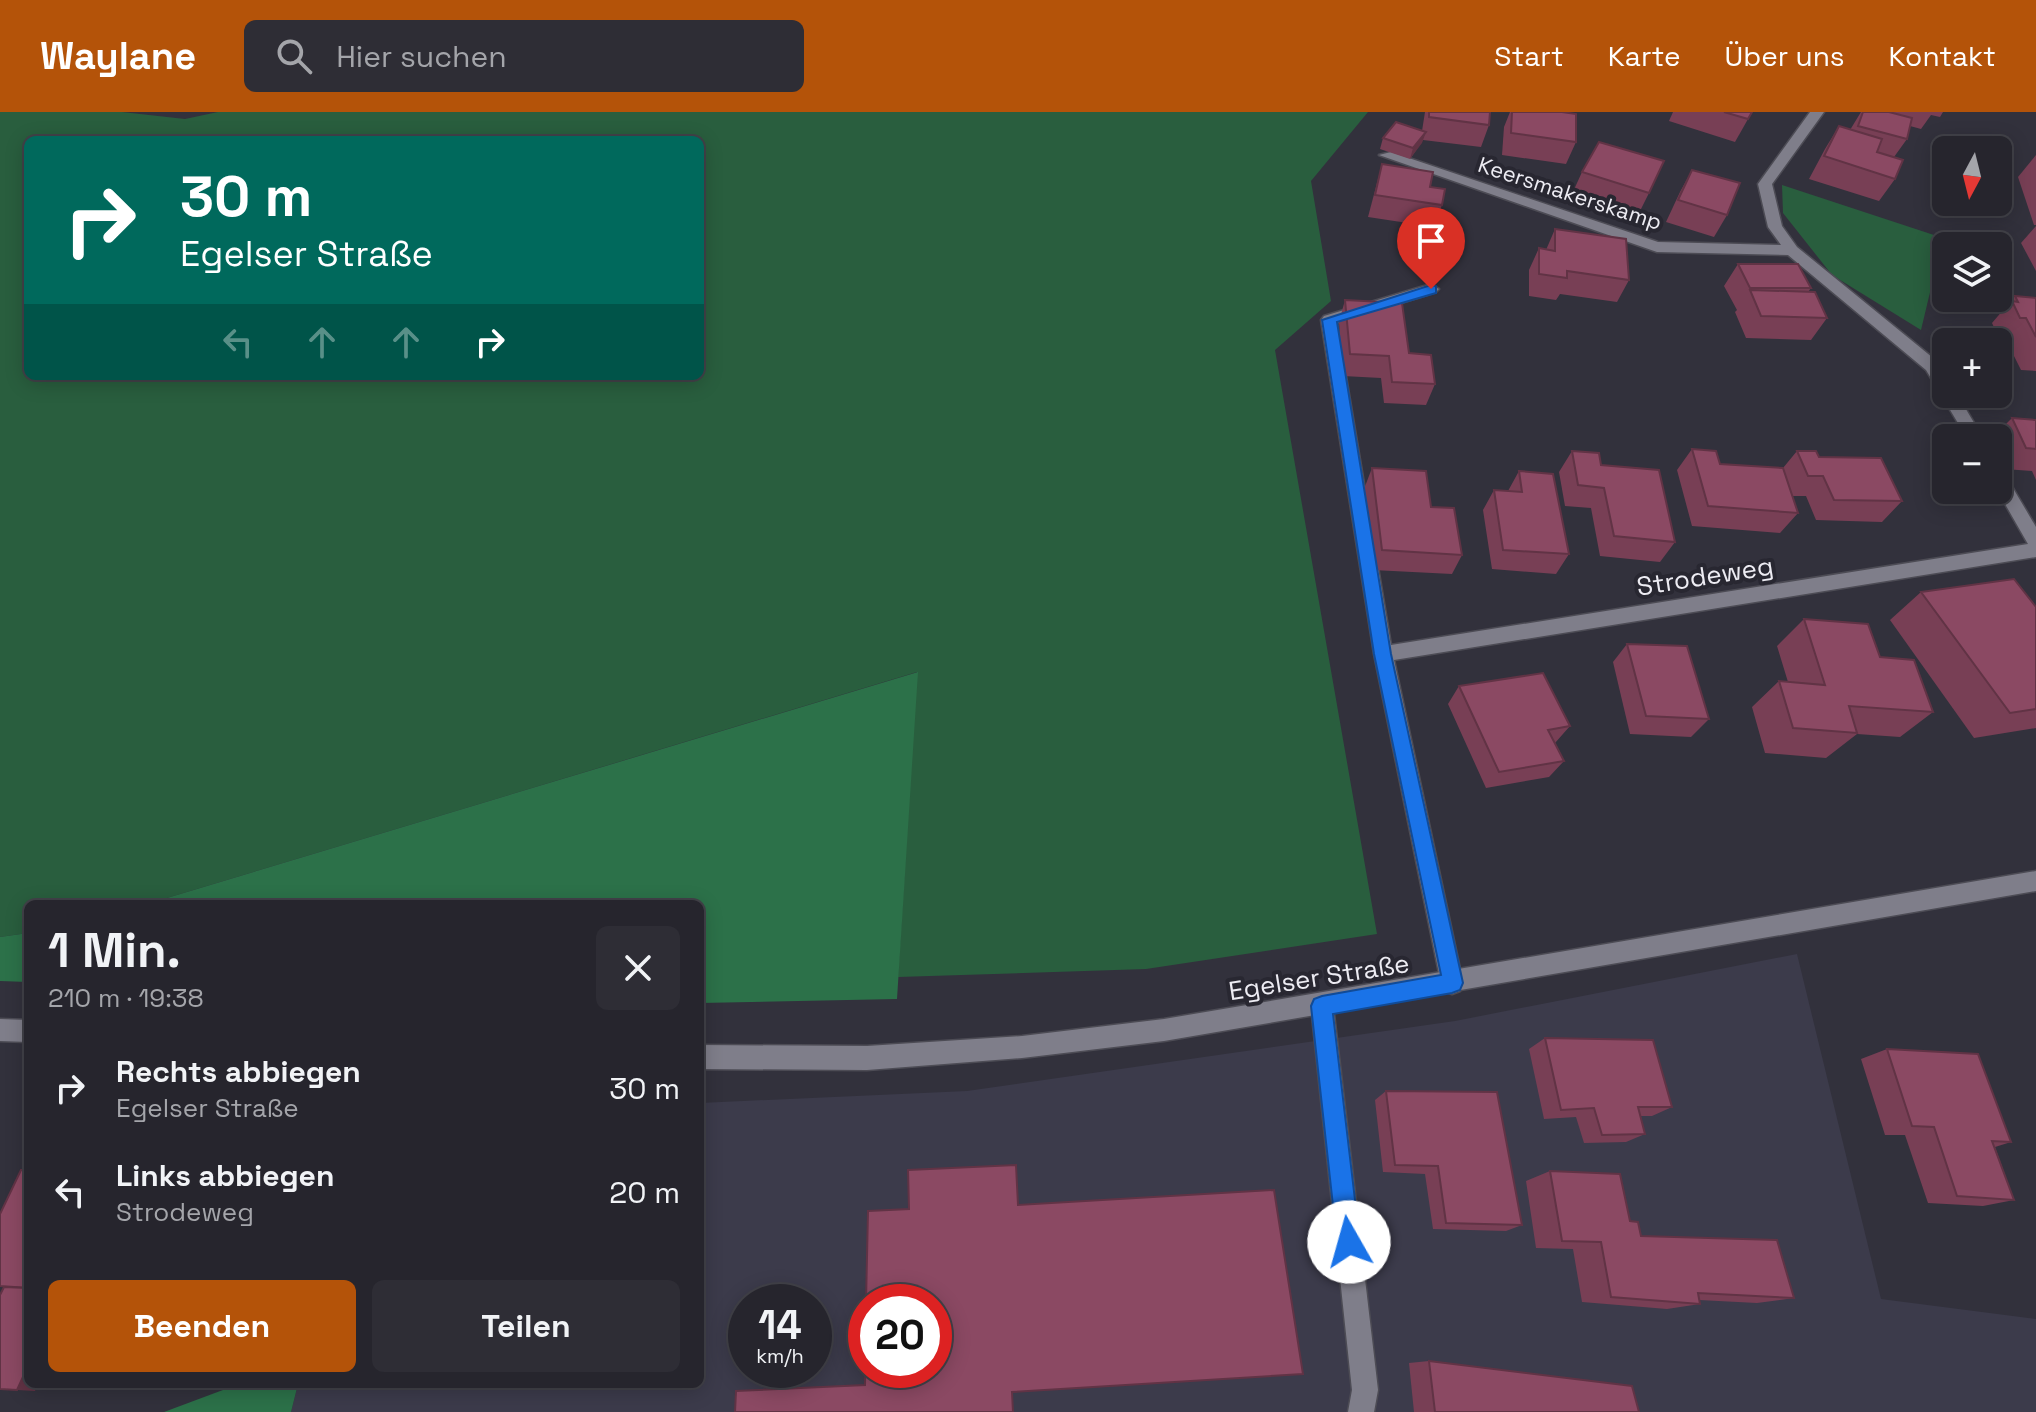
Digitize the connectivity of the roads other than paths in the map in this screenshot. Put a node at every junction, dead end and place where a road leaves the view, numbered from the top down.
1 (1817, 112) edge
2 (1386, 155) dead end
3 (1792, 250) junction
4 (1431, 289) dead end
5 (1932, 366) edge
6 (2012, 501) edge
7 (2036, 542) edge
8 (2036, 550) edge
9 (1383, 654) junction
10 (2036, 881) edge
11 (1452, 983) junction
12 (1322, 1006) junction
13 (0, 1030) edge
14 (24, 1031) edge
15 (704, 1057) edge
16 (1361, 1412) edge

1 - 3 street
2 - 3 street, Keersmakerskamp
3 - 5 street
4 - 9 street
6 - 7 street
8 - 9 street, Strodeweg
9 - 11 street
10 - 11 street, Egelser Straße
11 - 12 street, Egelser Straße
12 - 15 street, Egelser Straße
12 - 16 street
13 - 14 street

